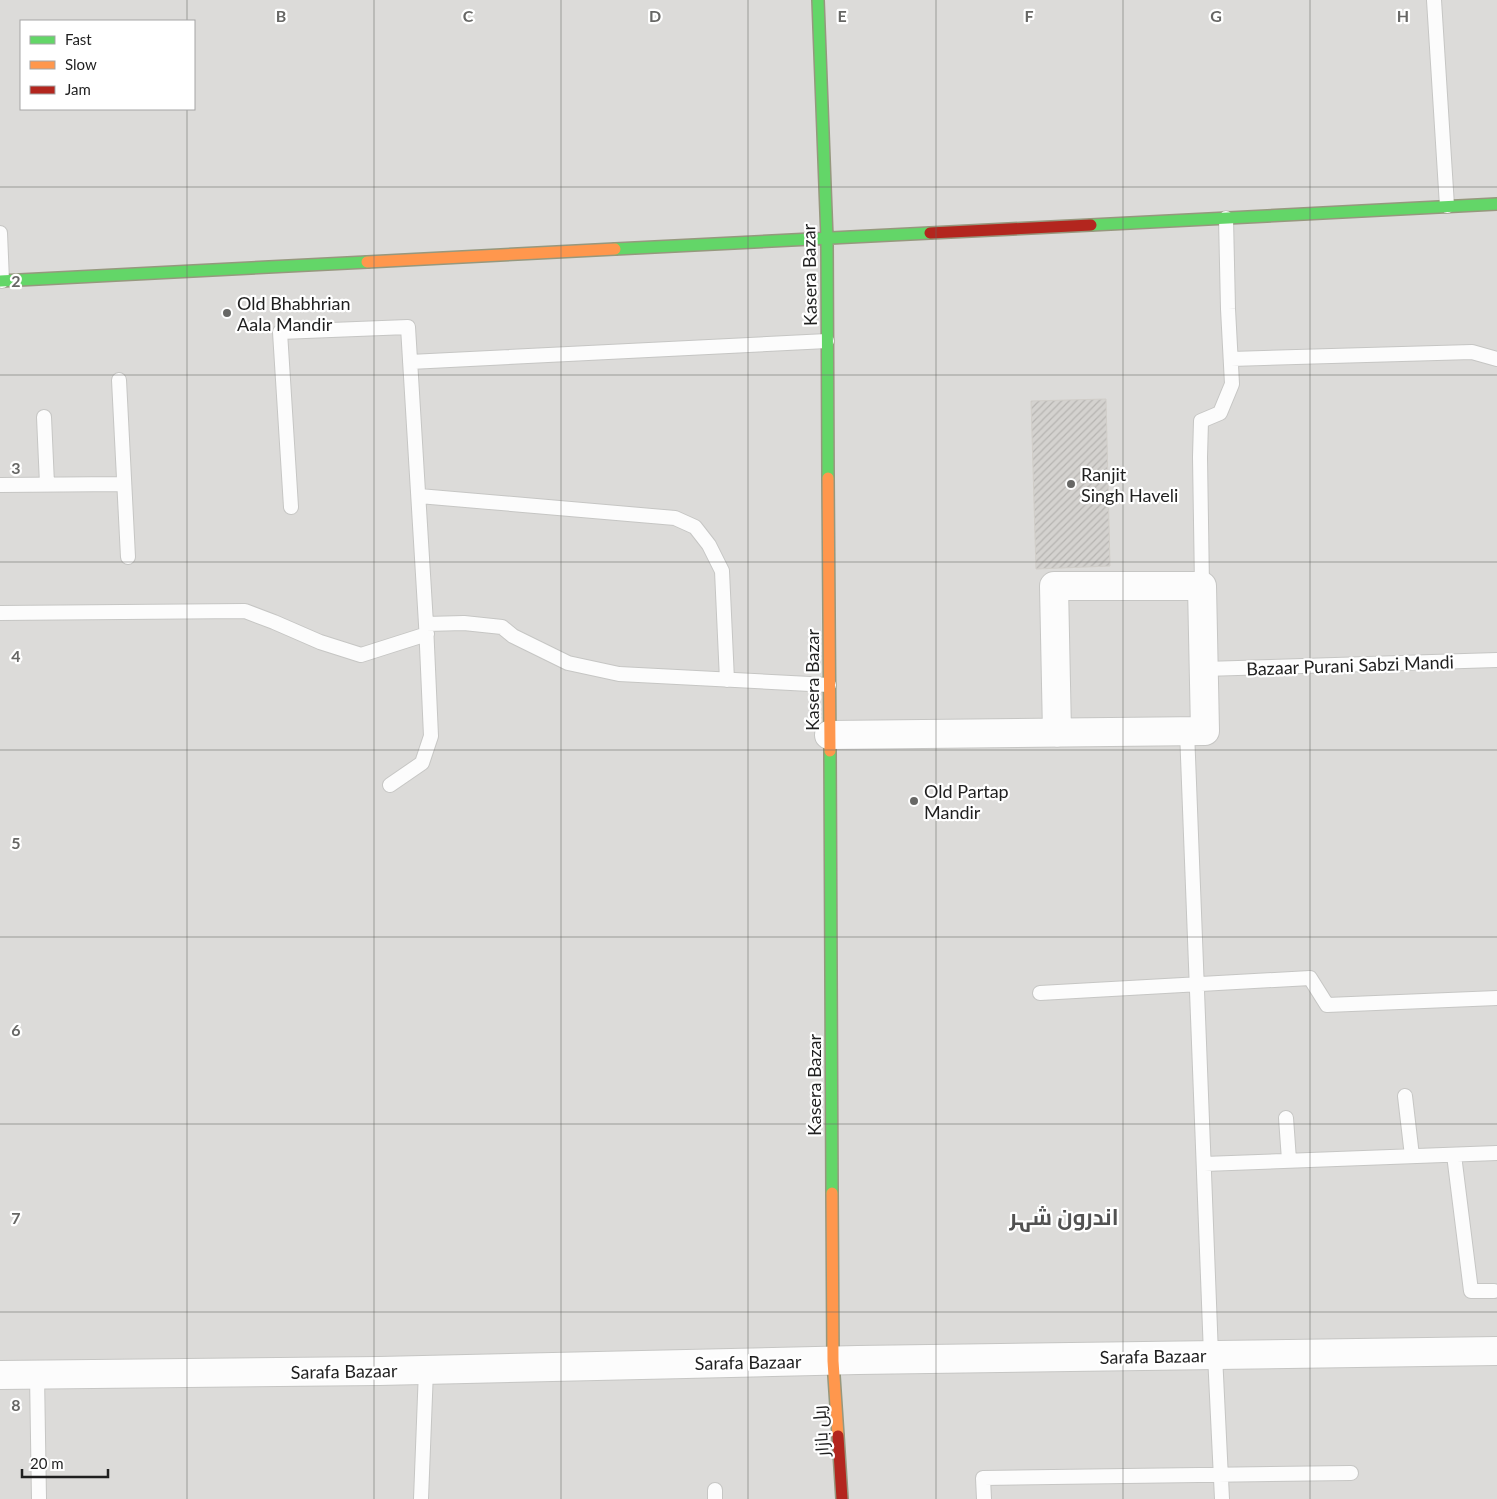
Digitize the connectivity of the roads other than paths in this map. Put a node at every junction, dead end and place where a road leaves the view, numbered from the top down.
1 (818, 0) edge
2 (1434, 0) edge
3 (1497, 204) edge
4 (1447, 206) junction
5 (1226, 218) junction
6 (0, 233) edge
7 (827, 238) junction
8 (1, 281) edge
9 (827, 341) junction
10 (1497, 359) edge
11 (1231, 360) junction
12 (410, 362) junction
13 (119, 380) dead end
14 (44, 417) dead end
15 (47, 484) junction
16 (124, 484) junction
17 (0, 485) edge
18 (418, 496) junction
19 (291, 507) dead end
20 (128, 557) dead end
21 (1202, 586) junction
22 (0, 613) edge
23 (426, 629) junction
24 (1497, 660) edge
25 (1204, 669) junction
26 (727, 680) junction
27 (829, 685) junction
28 (1187, 731) junction
29 (1057, 733) junction
30 (829, 735) junction
31 (390, 785) dead end
32 (1197, 984) junction
33 (1040, 993) dead end
34 (1497, 998) edge
35 (1405, 1096) dead end
36 (1286, 1118) dead end
37 (1497, 1153) edge
38 (1454, 1155) junction
39 (1412, 1156) junction
40 (1289, 1160) junction
41 (1204, 1164) junction
42 (1494, 1291) dead end
43 (1497, 1351) edge
44 (1213, 1355) junction
45 (833, 1361) junction
46 (426, 1370) junction
47 (37, 1375) junction
48 (0, 1376) edge
49 (1351, 1473) dead end
50 (1221, 1475) junction
51 (39, 1499) edge
52 (421, 1499) edge
53 (842, 1499) edge
54 (984, 1499) edge
55 (1222, 1499) edge

1 - 7 street, Kasera Bazar
2 - 4 lane
3 - 4 street
4 - 5 street
5 - 7 street
5 - 11 lane
6 - 8 lane
7 - 8 street
7 - 9 street, Kasera Bazar
9 - 12 lane
9 - 27 street, Kasera Bazar
10 - 11 lane
11 - 21 lane
12 - 18 lane
12 - 19 lane
13 - 16 lane
14 - 15 lane
15 - 16 lane
15 - 17 lane
16 - 20 lane
18 - 23 lane
18 - 26 lane
21 - 25 street
21 - 29 street
22 - 23 lane
23 - 26 lane
23 - 31 lane
24 - 25 lane, Bazaar Purani Sabzi Mandi
25 - 28 street
26 - 27 lane
27 - 30 street, Kasera Bazar
28 - 29 street
28 - 32 lane
29 - 30 street
30 - 45 street, Kasera Bazar
32 - 33 lane
32 - 34 lane
32 - 41 lane
35 - 39 lane
36 - 40 lane
37 - 38 lane
38 - 39 lane
38 - 42 lane
39 - 40 lane
40 - 41 lane
41 - 44 lane
43 - 44 street, Sarafa Bazaar
44 - 45 street, Sarafa Bazaar
44 - 50 lane
45 - 46 street, Sarafa Bazaar
45 - 53 street, ریل بازار
46 - 47 street, Sarafa Bazaar
46 - 52 lane
47 - 48 street, Sarafa Bazaar
47 - 51 lane
49 - 50 lane
50 - 54 lane
50 - 55 lane

